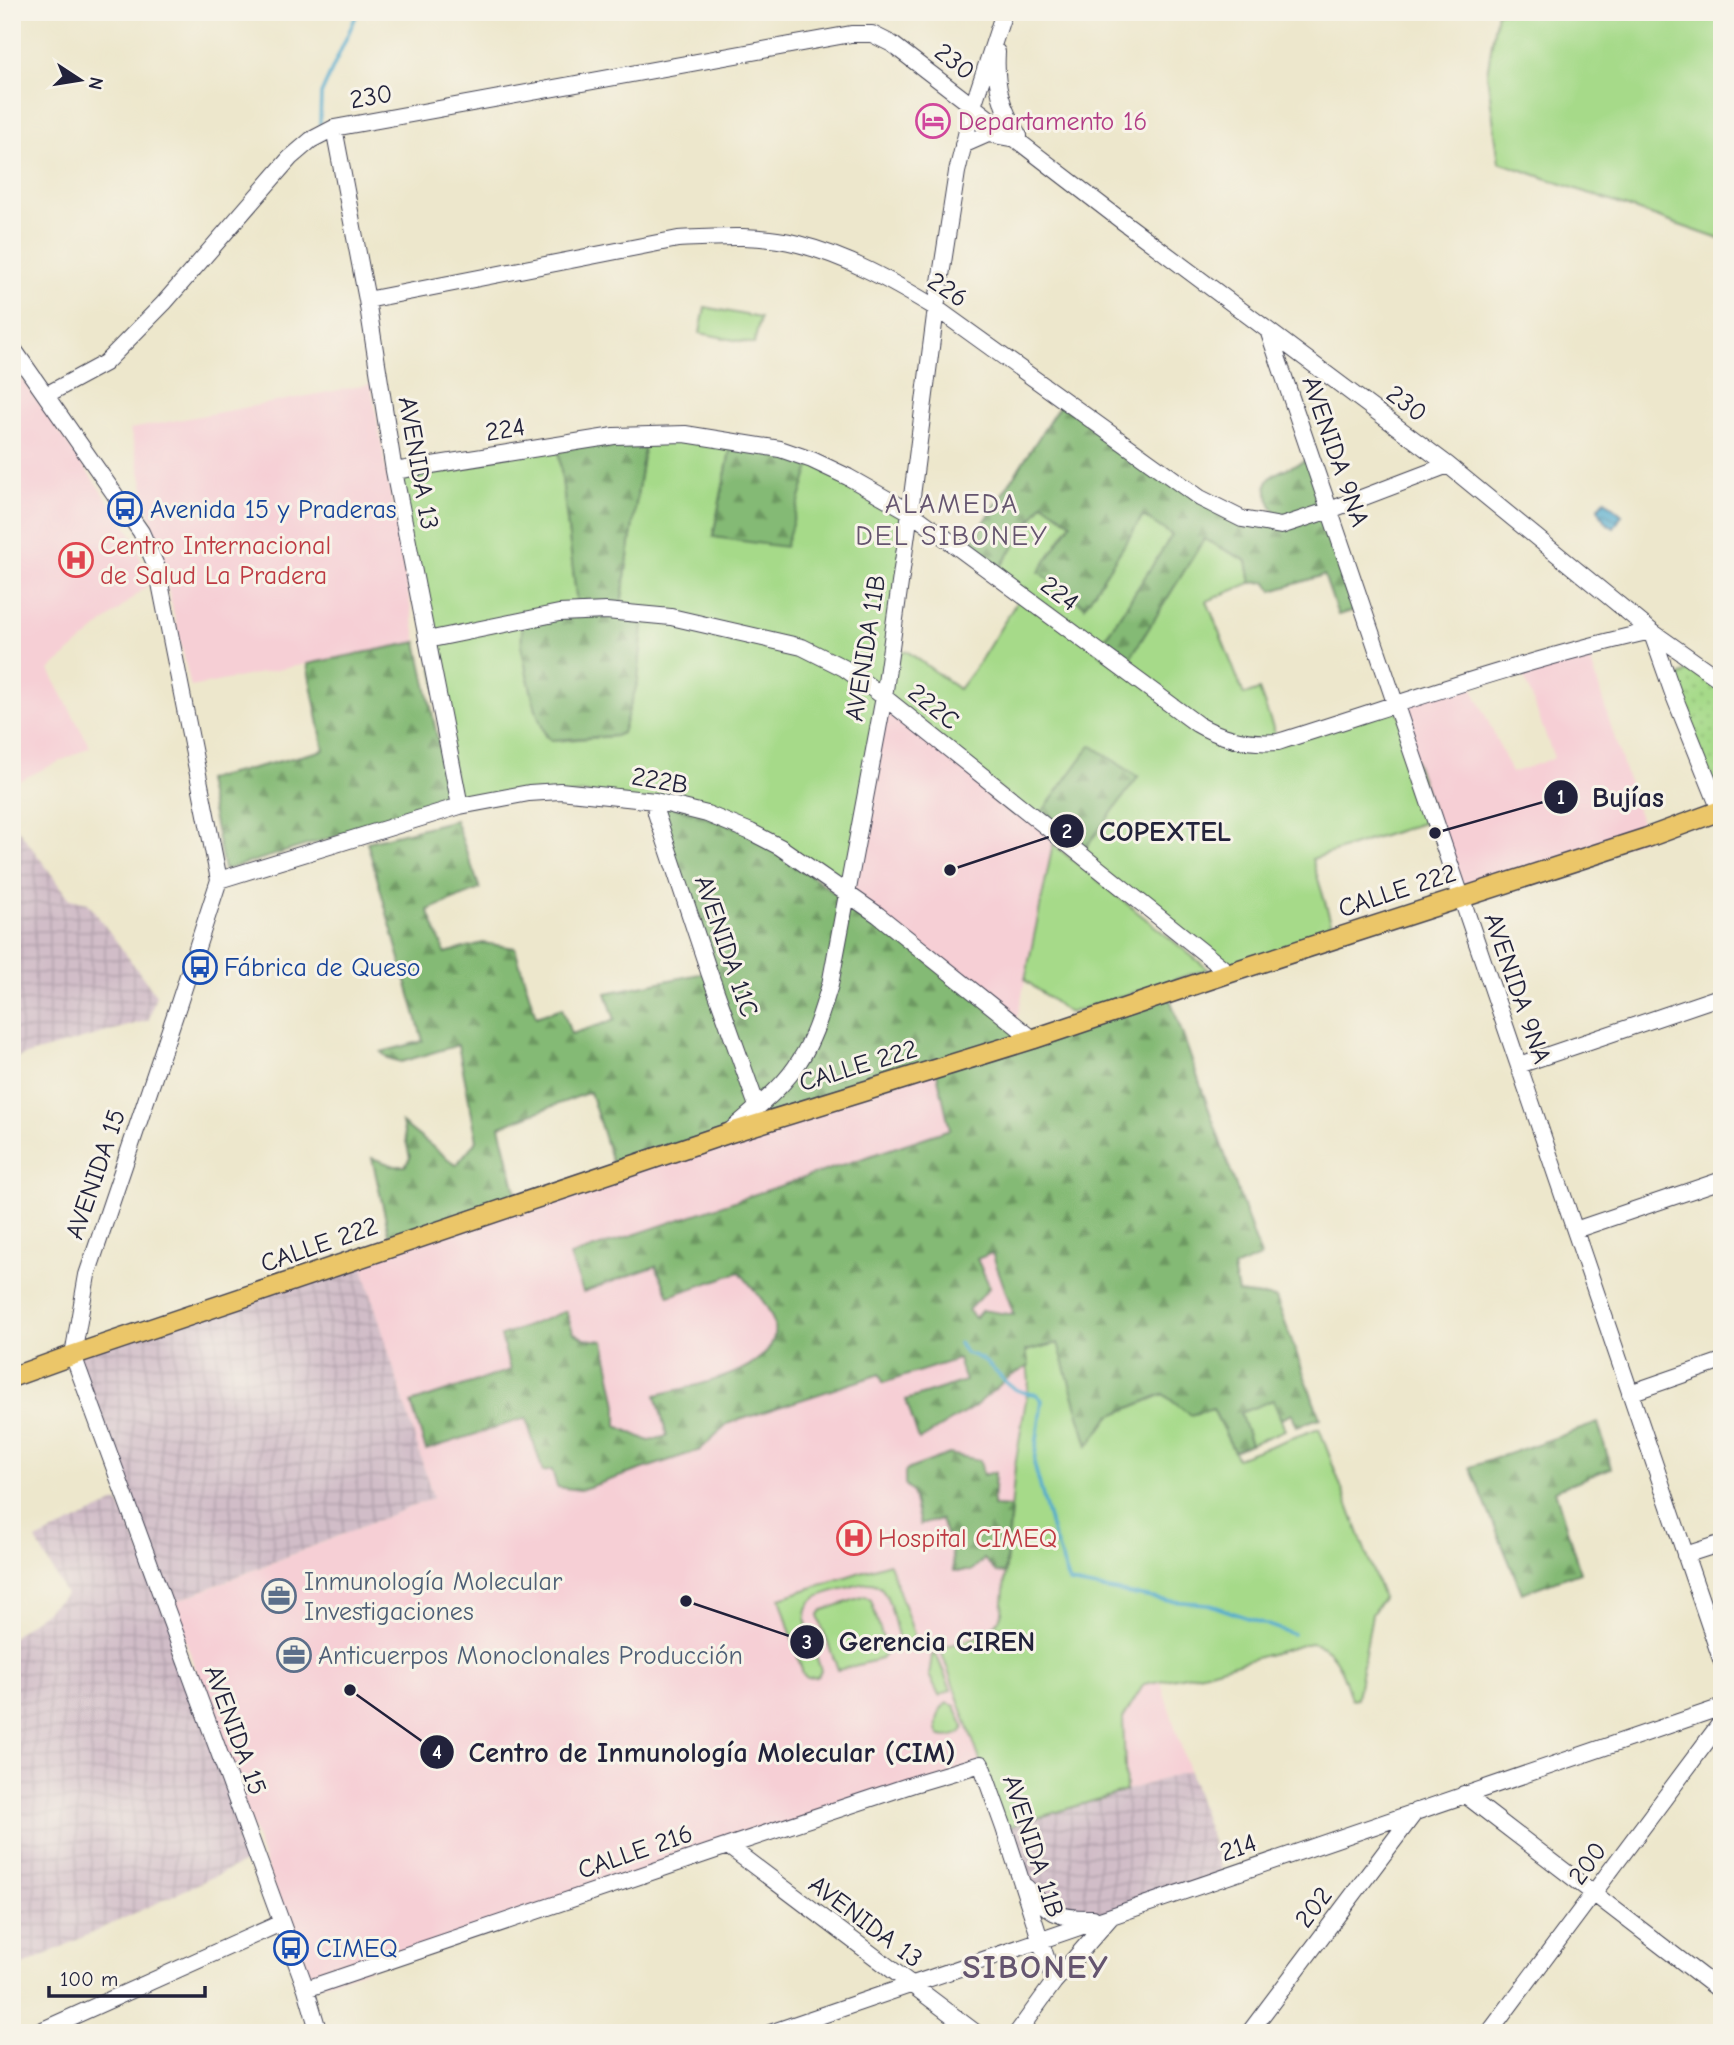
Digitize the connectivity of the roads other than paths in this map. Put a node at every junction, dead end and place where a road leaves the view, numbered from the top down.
1 (1004, 12) edge
2 (998, 30) junction
3 (973, 106) junction
4 (334, 128) junction
5 (1022, 143) junction
6 (963, 145) junction
7 (1043, 160) junction
8 (367, 300) junction
9 (936, 307) junction
10 (1269, 330) junction
11 (12, 347) edge
12 (46, 395) junction
13 (1448, 465) junction
14 (394, 471) junction
15 (1330, 510) junction
16 (911, 512) junction
17 (1651, 631) junction
18 (427, 640) junction
19 (1722, 681) edge
20 (884, 697) junction
21 (1396, 704) junction
22 (655, 801) junction
23 (460, 806) junction
24 (1721, 812) edge
25 (219, 880) junction
26 (848, 896) junction
27 (1461, 897) junction
28 (1229, 972) junction
29 (1722, 996) edge
30 (1033, 1039) junction
31 (1519, 1065) junction
32 (757, 1106) junction
33 (726, 1134) junction
34 (1722, 1180) edge
35 (1575, 1230) junction
36 (73, 1354) junction
37 (1722, 1361) edge
38 (12, 1377) edge
39 (1630, 1393) junction
40 (1722, 1543) edge
41 (1685, 1555) junction
42 (1722, 1662) edge
43 (1722, 1707) edge
44 (1722, 1721) edge
45 (981, 1764) joint
46 (1464, 1794) junction
47 (1416, 1811) junction
48 (728, 1846) junction
49 (1022, 1882) junction
50 (1595, 1894) junction
51 (1110, 1918) junction
52 (281, 1923) junction
53 (1039, 1940) junction
54 (1054, 1982) junction
55 (909, 1984) junction
56 (306, 1989) junction
57 (1722, 1992) edge
58 (785, 2030) edge
59 (36, 2033) edge
60 (319, 2033) edge
61 (770, 2033) edge
62 (976, 2033) edge
63 (1017, 2033) edge
64 (1249, 2033) edge
65 (1489, 2033) edge

1 - 2 street, AVENIDA 11B
2 - 3 street, AVENIDA 11B
2 - 7 street
3 - 4 street, 230
3 - 5 street, 230
3 - 6 street, AVENIDA 11B
4 - 8 street, AVENIDA 13
4 - 12 street, 230
5 - 6 street
5 - 7 street, 230
6 - 9 street, AVENIDA 11B
7 - 10 street, 230
8 - 9 street, 226
8 - 14 street, AVENIDA 13
9 - 15 street, 226
9 - 16 street, AVENIDA 11B
10 - 13 street, 230
10 - 15 street, AVENIDA 9NA
11 - 12 street, AVENIDA 15
12 - 25 street, AVENIDA 15
13 - 15 street, 226
13 - 17 street, 230
14 - 16 street, 224
14 - 18 street, AVENIDA 13
15 - 21 street, AVENIDA 9NA
16 - 20 street, AVENIDA 11B
16 - 21 street, 224
17 - 19 street, 230
17 - 21 street, 224
17 - 24 street
18 - 20 street, 222C
18 - 23 street, AVENIDA 13
20 - 26 street, AVENIDA 11B
20 - 28 street, 222C
21 - 27 street, AVENIDA 9NA
22 - 23 street, 222B
22 - 26 street, 222B
22 - 32 street, AVENIDA 11C
23 - 25 street, 222B
24 - 27 main road, CALLE 222
25 - 36 street, AVENIDA 15
26 - 30 street, 222B
26 - 32 street, AVENIDA 11B
27 - 28 main road, CALLE 222
27 - 31 street, AVENIDA 9NA
28 - 30 main road, CALLE 222
29 - 31 street
30 - 33 main road, CALLE 222
31 - 35 street, AVENIDA 9NA
32 - 33 street, AVENIDA 11B
33 - 36 main road, CALLE 222
34 - 35 street
35 - 39 street, AVENIDA 9NA
36 - 38 main road, CALLE 222
36 - 52 street, AVENIDA 15
37 - 39 street
39 - 41 street, AVENIDA 9NA
40 - 41 street
41 - 42 street, AVENIDA 9NA
43 - 46 street, 214
44 - 50 street, 200
45 - 48 street, CALLE 216
45 - 49 street, AVENIDA 11B
46 - 47 street, 214
46 - 50 street
47 - 51 street, 214
47 - 64 street, 202
48 - 55 street, AVENIDA 13
48 - 56 street, CALLE 216
49 - 51 street
49 - 53 street, AVENIDA 11B
50 - 57 street
50 - 65 street, 200
51 - 53 street, 214
51 - 54 street
52 - 56 street, AVENIDA 15
52 - 59 street
53 - 54 street, AVENIDA 11B
53 - 55 street, 214
54 - 63 street
55 - 58 street, 214
55 - 62 street, AVENIDA 13
56 - 60 street, AVENIDA 15
58 - 61 street, 214

